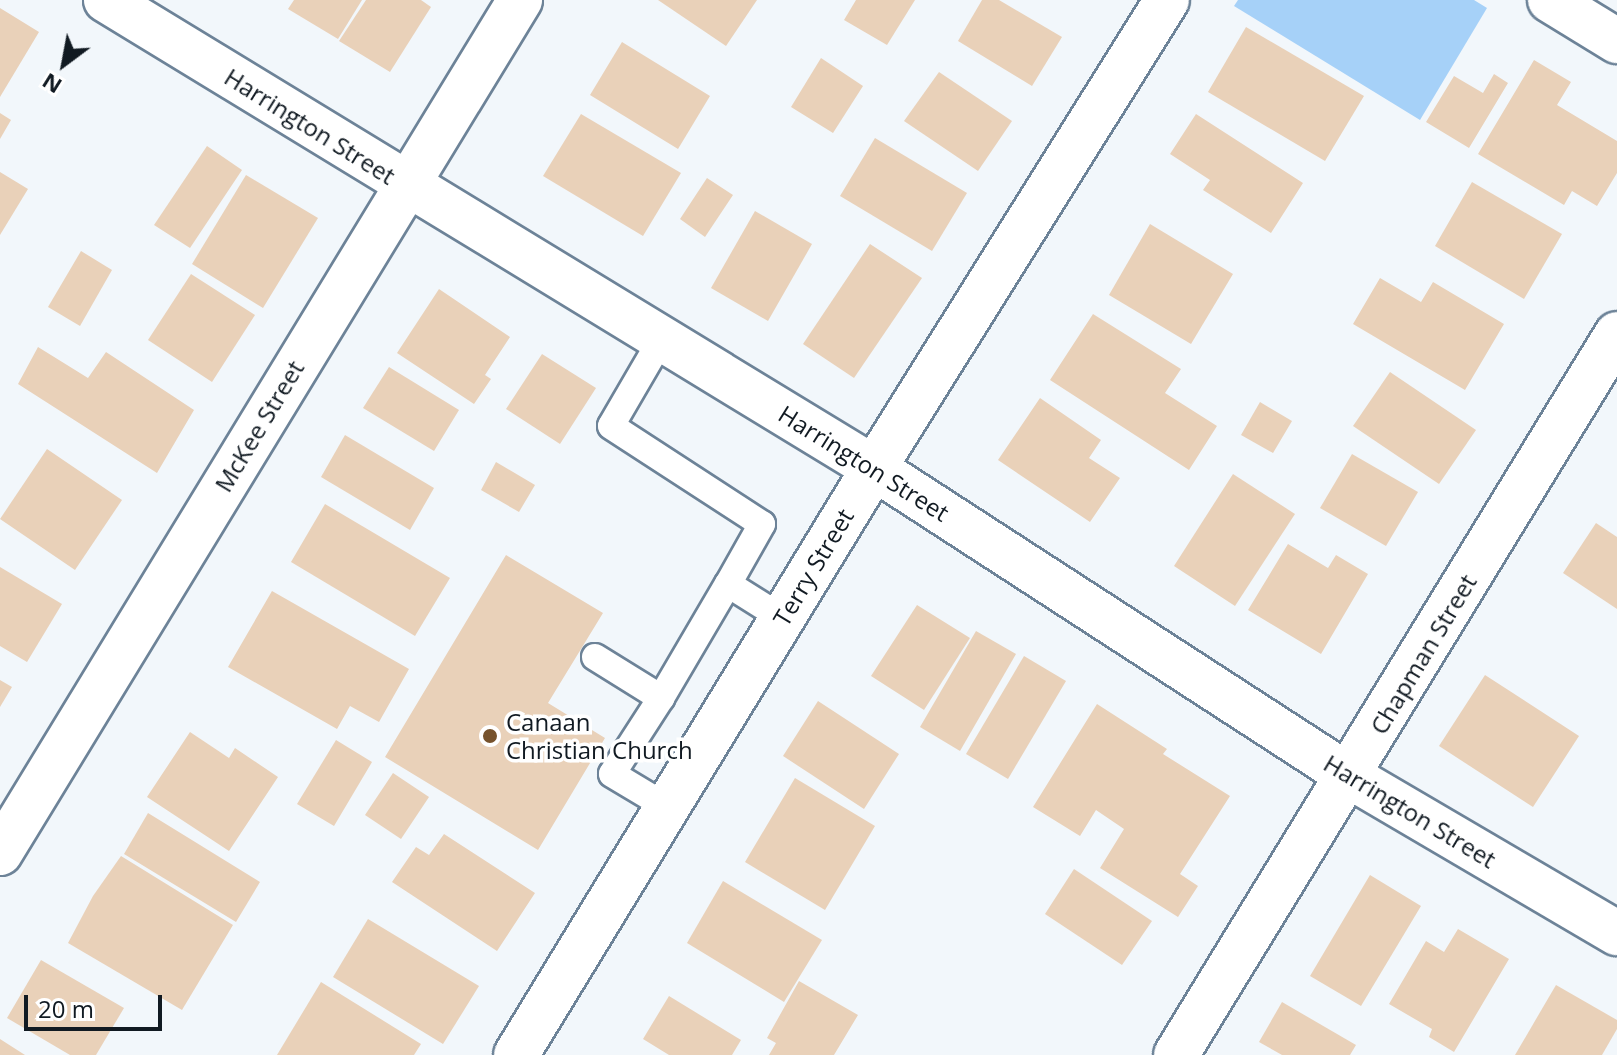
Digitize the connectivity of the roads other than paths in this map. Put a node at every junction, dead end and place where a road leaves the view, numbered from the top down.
1 (106, 0) edge
2 (520, 0) edge
3 (1167, 0) edge
4 (1550, 0) edge
5 (1617, 41) edge
6 (405, 184) junction
7 (1617, 334) edge
8 (661, 340) junction
9 (874, 468) junction
10 (728, 584) junction
11 (782, 618) junction
12 (595, 657) dead end
13 (661, 698) junction
14 (1349, 776) junction
15 (667, 807) junction
16 (0, 853) edge
17 (1617, 933) edge
18 (516, 1055) edge
19 (1176, 1055) edge

1 - 6 street, Harrington Street
2 - 6 street, McKee Street
3 - 9 street, Terry Street
4 - 5 street
6 - 8 street, Harrington Street
6 - 16 street, McKee Street
7 - 14 street, Chapman Street
8 - 9 street, Harrington Street
8 - 10 lane
9 - 11 street, Terry Street
9 - 14 street, Harrington Street
10 - 11 lane
10 - 13 lane
11 - 15 street, Terry Street
12 - 13 lane
13 - 15 lane
14 - 17 street, Harrington Street
14 - 19 street, Chapman Street
15 - 18 street, Terry Street

